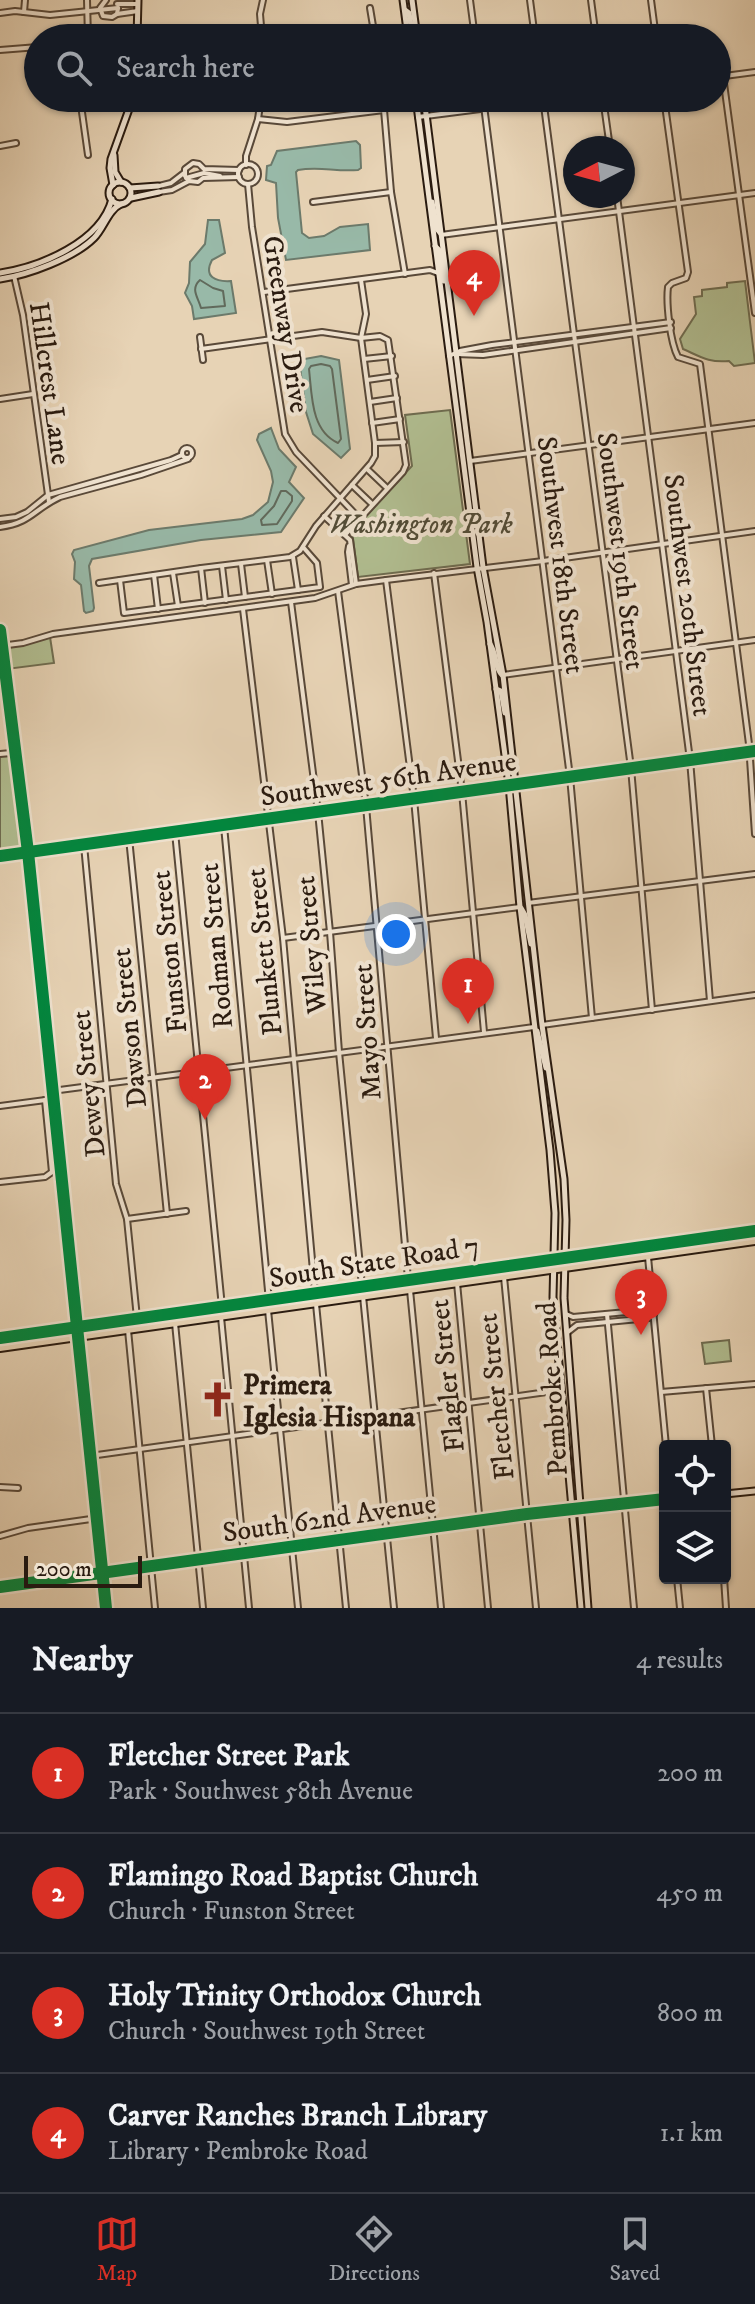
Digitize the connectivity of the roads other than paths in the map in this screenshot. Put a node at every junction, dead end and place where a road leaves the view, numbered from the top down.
1 (25, 0) edge
2 (87, 0) edge
3 (106, 0) edge
4 (112, 0) edge
5 (263, 0) edge
6 (403, 0) edge
7 (412, 0) edge
8 (470, 0) edge
9 (530, 0) edge
10 (591, 0) edge
11 (651, 0) edge
12 (138, 5) edge
13 (370, 8) dead end
14 (101, 9) junction
15 (117, 9) junction
16 (89, 11) junction
17 (24, 12) junction
18 (0, 13) edge
19 (89, 24) edge
20 (261, 24) edge
21 (372, 24) edge
22 (408, 24) edge
23 (413, 24) edge
24 (473, 24) edge
25 (533, 24) edge
26 (594, 24) edge
27 (654, 24) edge
28 (24, 48) edge
29 (0, 50) edge
30 (755, 72) edge
31 (731, 75) edge
32 (82, 112) edge
33 (128, 112) edge
34 (259, 112) edge
35 (367, 112) edge
36 (384, 112) edge
37 (417, 112) edge
38 (426, 112) edge
39 (456, 112) edge
40 (485, 112) edge
41 (545, 112) edge
42 (605, 112) edge
43 (666, 112) edge
44 (726, 112) edge
45 (427, 116) junction
46 (418, 117) junction
47 (258, 119) junction
48 (608, 136) edge
49 (16, 143) dead end
50 (0, 146) edge
51 (114, 150) junction
52 (88, 155) dead end
53 (246, 165) junction
54 (239, 170) junction
55 (204, 173) junction
56 (187, 177) junction
57 (239, 177) junction
58 (121, 182) junction
59 (427, 182) junction
60 (248, 184) junction
61 (113, 185) junction
62 (130, 188) junction
63 (158, 189) junction
64 (391, 192) junction
65 (755, 193) edge
66 (739, 195) junction
67 (130, 198) junction
68 (112, 199) junction
69 (313, 202) dead end
70 (680, 203) junction
71 (121, 204) junction
72 (619, 208) edge
73 (619, 211) junction
74 (559, 220) junction
75 (500, 227) junction
76 (441, 235) junction
77 (435, 246) junction
78 (0, 273) edge
79 (438, 273) junction
80 (12, 274) junction
81 (405, 274) junction
82 (0, 279) edge
83 (361, 280) junction
84 (264, 292) junction
85 (450, 302) junction
86 (755, 313) edge
87 (671, 325) junction
88 (634, 327) junction
89 (635, 334) junction
90 (200, 337) dead end
91 (361, 338) junction
92 (574, 338) junction
93 (271, 339) junction
94 (514, 342) junction
95 (201, 349) junction
96 (515, 350) junction
97 (453, 355) junction
98 (392, 356) junction
99 (364, 359) junction
100 (203, 360) dead end
101 (395, 376) junction
102 (367, 380) junction
103 (33, 394) junction
104 (397, 398) junction
105 (0, 399) edge
106 (370, 402) junction
107 (457, 416) junction
108 (400, 419) junction
109 (372, 423) junction
110 (755, 423) edge
111 (708, 429) junction
112 (648, 437) junction
113 (404, 442) junction
114 (375, 443) junction
115 (588, 446) junction
116 (529, 454) junction
117 (182, 455) junction
118 (188, 459) junction
119 (470, 461) junction
120 (464, 467) junction
121 (367, 469) junction
122 (352, 485) junction
123 (387, 488) junction
124 (48, 495) junction
125 (339, 499) junction
126 (49, 502) junction
127 (475, 503) junction
128 (372, 504) junction
129 (324, 516) junction
130 (359, 518) junction
131 (0, 519) edge
132 (0, 527) edge
133 (755, 531) edge
134 (345, 535) junction
135 (723, 536) junction
136 (662, 544) junction
137 (303, 547) junction
138 (602, 553) junction
139 (293, 557) junction
140 (267, 560) junction
141 (543, 561) junction
142 (241, 563) junction
143 (222, 565) junction
144 (480, 567) junction
145 (201, 568) junction
146 (173, 572) junction
147 (434, 573) junction
148 (154, 575) junction
149 (120, 580) junction
150 (386, 580) junction
151 (99, 583) dead end
152 (354, 585) junction
153 (298, 590) junction
154 (338, 591) junction
155 (272, 594) junction
156 (245, 597) junction
157 (226, 600) junction
158 (291, 602) junction
159 (205, 603) junction
160 (178, 606) junction
161 (158, 609) junction
162 (243, 609) junction
163 (0, 630) edge
164 (755, 640) edge
165 (490, 643) junction
166 (736, 643) junction
167 (1, 646) edge
168 (675, 650) junction
169 (616, 658) junction
170 (556, 668) junction
171 (503, 675) junction
172 (496, 689) junction
173 (508, 717) junction
174 (14, 750) junction
175 (752, 752) edge
176 (0, 754) edge
177 (690, 760) junction
178 (631, 768) junction
179 (570, 777) junction
180 (513, 784) junction
181 (462, 792) junction
182 (414, 799) junction
183 (754, 802) edge
184 (366, 806) junction
185 (318, 812) junction
186 (269, 819) junction
187 (224, 826) junction
188 (175, 832) junction
189 (755, 834) edge
190 (129, 838) junction
191 (84, 845) junction
192 (28, 852) junction
193 (0, 856) edge
194 (517, 867) junction
195 (755, 874) edge
196 (700, 881) junction
197 (641, 890) junction
198 (581, 897) junction
199 (528, 903) junction
200 (520, 907) junction
201 (473, 912) junction
202 (426, 919) junction
203 (377, 926) junction
204 (330, 932) junction
205 (283, 938) junction
206 (533, 949) junction
207 (530, 984) junction
208 (755, 995) edge
209 (710, 1001) junction
210 (652, 1010) junction
211 (592, 1018) junction
212 (542, 1025) junction
213 (534, 1027) junction
214 (484, 1033) junction
215 (436, 1039) junction
216 (387, 1046) junction
217 (339, 1052) junction
218 (293, 1059) junction
219 (246, 1065) junction
220 (549, 1071) junction
221 (200, 1072) junction
222 (153, 1079) junction
223 (106, 1084) junction
224 (52, 1091) junction
225 (53, 1099) junction
226 (45, 1100) junction
227 (0, 1106) edge
228 (0, 1182) edge
229 (186, 1211) dead end
230 (167, 1214) junction
231 (127, 1219) junction
232 (755, 1231) edge
233 (731, 1234) junction
234 (755, 1241) edge
235 (713, 1248) junction
236 (565, 1257) junction
237 (648, 1257) junction
238 (554, 1259) junction
239 (565, 1268) junction
240 (554, 1270) junction
241 (504, 1277) junction
242 (408, 1279) junction
243 (457, 1283) junction
244 (374, 1285) junction
245 (362, 1286) junction
246 (410, 1290) junction
247 (315, 1293) junction
248 (363, 1296) junction
249 (350, 1298) junction
250 (269, 1301) junction
251 (315, 1303) junction
252 (233, 1306) junction
253 (222, 1308) junction
254 (268, 1310) junction
255 (565, 1312) junction
256 (607, 1314) junction
257 (654, 1314) junction
258 (221, 1317) junction
259 (137, 1318) junction
260 (207, 1319) junction
261 (608, 1322) junction
262 (175, 1323) junction
263 (77, 1327) junction
264 (128, 1330) junction
265 (567, 1334) junction
266 (78, 1337) junction
267 (0, 1338) edge
268 (0, 1348) edge
269 (755, 1384) edge
270 (706, 1388) junction
271 (561, 1390) junction
272 (661, 1392) junction
273 (515, 1395) junction
274 (468, 1402) junction
275 (422, 1408) junction
276 (375, 1415) junction
277 (327, 1422) junction
278 (280, 1429) junction
279 (233, 1436) junction
280 (665, 1440) edge
281 (711, 1440) edge
282 (186, 1442) junction
283 (576, 1445) junction
284 (140, 1448) junction
285 (90, 1456) junction
286 (0, 1487) edge
287 (18, 1488) dead end
288 (755, 1491) edge
289 (731, 1493) edge
290 (659, 1499) edge
291 (624, 1502) junction
292 (576, 1508) junction
293 (527, 1514) junction
294 (98, 1518) junction
295 (480, 1521) junction
296 (433, 1527) junction
297 (387, 1534) junction
298 (0, 1536) edge
299 (339, 1540) junction
300 (291, 1547) junction
301 (244, 1554) junction
302 (198, 1560) junction
303 (151, 1566) junction
304 (103, 1572) junction
305 (678, 1584) edge
306 (724, 1584) edge
307 (0, 1587) edge
308 (106, 1608) edge
309 (155, 1608) edge
310 (203, 1608) edge
311 (249, 1608) edge
312 (298, 1608) edge
313 (346, 1608) edge
314 (394, 1608) edge
315 (441, 1608) edge
316 (488, 1608) edge
317 (536, 1608) edge
318 (581, 1608) edge
319 (588, 1608) edge
320 (634, 1608) edge
321 (680, 1608) edge
322 (726, 1608) edge

1 - 17 street
2 - 16 street
3 - 14 street
4 - 15 street
5 - 20 street
6 - 22 main road
7 - 23 main road
8 - 24 street
9 - 25 street
10 - 26 street
11 - 27 street
12 - 15 street
12 - 15 street
13 - 21 street
14 - 15 street
14 - 15 street
14 - 16 street
16 - 17 street
16 - 19 street
17 - 18 street
28 - 29 street
30 - 31 street
32 - 52 street
33 - 51 main road
34 - 47 street, Greenway Drive
35 - 47 street
36 - 64 street
37 - 46 main road
38 - 45 main road
39 - 45 street
40 - 75 street, Southwest 18th Street
41 - 74 street, Southwest 19th Street
42 - 48 street
43 - 70 street
44 - 66 street
45 - 46 street
45 - 76 main road
46 - 59 main road
47 - 53 street, Greenway Drive
49 - 50 street
51 - 58 main road
51 - 61 main road
53 - 54 street
53 - 60 street, Greenway Drive
54 - 55 street
54 - 57 street
55 - 56 street
55 - 56 street
55 - 56 street
55 - 57 street
56 - 63 street
56 - 63 street
57 - 60 street
58 - 61 main road
58 - 62 main road
59 - 76 main road
59 - 77 main road
60 - 84 street, Greenway Drive
61 - 68 main road
62 - 63 main road
62 - 67 main road
63 - 67 main road
64 - 69 street
64 - 81 street
65 - 66 street
66 - 70 street
66 - 86 street
67 - 71 main road
68 - 71 main road
68 - 80 main road
70 - 73 street
70 - 87 street
71 - 80 main road
72 - 73 street, Southwest 20th Street
73 - 74 street
73 - 88 street, Southwest 20th Street
74 - 75 street
74 - 92 street, Southwest 19th Street
75 - 76 street
75 - 94 street, Southwest 18th Street
76 - 85 main road
77 - 79 main road
77 - 85 main road
78 - 80 main road
79 - 81 street
79 - 97 main road
80 - 82 main road
80 - 103 street, Hillcrest Lane
81 - 83 street
83 - 84 street
83 - 91 street
84 - 93 street, Greenway Drive
85 - 97 main road
87 - 88 street
87 - 89 street
87 - 111 street
88 - 89 street, Southwest 20th Street
88 - 92 street
89 - 92 street
89 - 112 street, Southwest 20th Street
90 - 95 street
91 - 93 street
91 - 98 street
91 - 99 street
92 - 94 street
92 - 96 street
92 - 115 street, Southwest 19th Street
93 - 95 street
93 - 125 street, Greenway Drive
94 - 96 street, Southwest 18th Street
94 - 97 street
95 - 100 street
96 - 97 street
96 - 116 street, Southwest 18th Street
97 - 107 main road
97 - 119 main road
98 - 99 street
98 - 101 street
99 - 102 street
101 - 102 street
101 - 104 street
102 - 106 street
103 - 105 street
103 - 124 street, Hillcrest Lane
104 - 106 street
104 - 108 street
106 - 109 street
107 - 119 main road
107 - 120 main road
108 - 109 street
108 - 113 street
109 - 114 street
110 - 111 street
111 - 112 street
111 - 135 street
112 - 115 street
112 - 136 street, Southwest 20th Street
113 - 114 street
113 - 123 street
114 - 121 street
115 - 116 street
115 - 138 street, Southwest 19th Street
116 - 119 street
116 - 141 street, Southwest 18th Street
117 - 118 street
117 - 118 street
117 - 124 street
118 - 126 street
119 - 127 main road
120 - 127 main road
120 - 144 main road
121 - 122 street
121 - 123 street
122 - 125 street
122 - 128 street
123 - 128 street
124 - 126 street, Hillcrest Lane
124 - 131 street
125 - 129 street
125 - 130 street, Greenway Drive
126 - 132 street
127 - 144 main road
128 - 130 street
129 - 134 street
129 - 137 street
130 - 134 street
133 - 135 street
134 - 152 street
135 - 136 street
135 - 166 street
136 - 138 street
136 - 168 street, Southwest 20th Street
137 - 139 street
137 - 153 street
138 - 141 street
138 - 169 street, Southwest 19th Street
139 - 140 street
139 - 153 street
140 - 142 street
140 - 155 street
141 - 144 street
141 - 170 street, Southwest 18th Street
142 - 143 street
142 - 156 street
143 - 145 street
143 - 157 street
144 - 147 street
144 - 165 main road
144 - 171 main road
145 - 146 street
145 - 159 street
146 - 148 street
146 - 160 street
147 - 150 street
147 - 181 street
148 - 149 street
148 - 161 street
149 - 151 street
149 - 161 street
150 - 152 street
150 - 182 street
152 - 154 street
153 - 155 street
154 - 158 street
154 - 184 street, Mayo Street
155 - 156 street
156 - 157 street
157 - 159 street
158 - 162 street
158 - 185 street, Wiley Street
159 - 160 street
160 - 161 street
162 - 167 street
162 - 186 street, Plunkett Street
163 - 167 main road
164 - 166 street
165 - 171 main road
165 - 172 main road
166 - 168 street
166 - 175 street
167 - 174 main road
168 - 169 street
168 - 177 street, Southwest 20th Street
169 - 170 street
169 - 178 street, Southwest 19th Street
170 - 171 street
170 - 179 street, Southwest 18th Street
171 - 173 main road
172 - 173 main road
172 - 180 main road
173 - 180 main road
174 - 176 street
174 - 192 main road
175 - 177 main road, Southwest 56th Avenue
175 - 183 street
177 - 178 main road, Southwest 56th Avenue
177 - 196 street, Southwest 20th Street
178 - 179 main road, Southwest 56th Avenue
178 - 197 street, Southwest 19th Street
179 - 180 main road, Southwest 56th Avenue
179 - 198 street, Southwest 18th Street
180 - 181 main road, Southwest 56th Avenue
180 - 194 main road
180 - 199 main road
181 - 182 main road, Southwest 56th Avenue
181 - 201 street
182 - 184 main road, Southwest 56th Avenue
182 - 202 street
183 - 189 street
184 - 185 main road, Southwest 56th Avenue
184 - 203 street, Mayo Street
185 - 186 main road, Southwest 56th Avenue
185 - 204 street, Wiley Street
186 - 187 main road, Southwest 56th Avenue
186 - 205 street, Plunkett Street
187 - 188 main road, Southwest 56th Avenue
187 - 219 street, Rodman Street
188 - 190 main road, Southwest 56th Avenue
188 - 221 street, Funston Street
190 - 191 main road, Southwest 56th Avenue
190 - 222 street, Dawson Street
191 - 192 main road, Southwest 56th Avenue
191 - 223 street, Dewey Street
192 - 193 main road, Southwest 56th Avenue
192 - 224 main road
194 - 199 main road
194 - 200 main road
195 - 196 street
196 - 197 street
196 - 209 street, Southwest 20th Street
197 - 198 street
197 - 210 street, Southwest 19th Street
198 - 199 street
198 - 211 street, Southwest 18th Street
199 - 206 main road
200 - 201 street
200 - 206 main road
200 - 207 main road
201 - 202 street
201 - 214 street
202 - 203 street
202 - 215 street
203 - 204 street
203 - 216 street, Mayo Street
204 - 205 street
204 - 217 street, Wiley Street
205 - 218 street, Plunkett Street
206 - 212 main road
207 - 212 main road
207 - 213 main road
208 - 209 street
209 - 210 street
210 - 211 street
211 - 212 street
212 - 220 main road, Pembroke Road
213 - 214 street
213 - 220 main road
213 - 238 main road, Pembroke Road
214 - 215 street
215 - 216 street
216 - 217 street
216 - 242 street, Mayo Street
217 - 218 street
217 - 245 street, Wiley Street
218 - 219 street
218 - 247 street, Plunkett Street
219 - 221 street
219 - 250 street, Rodman Street
220 - 236 main road, Pembroke Road
221 - 222 street
221 - 253 street, Funston Street
222 - 223 street
222 - 230 street, Dawson Street
223 - 224 street
223 - 231 street, Dewey Street
224 - 225 main road
225 - 226 street
225 - 263 main road
226 - 227 street
226 - 228 street
229 - 230 street
230 - 231 street
231 - 259 street, Dewey Street
232 - 233 main road, South State Road 7
233 - 235 main road
233 - 236 main road, South State Road 7
234 - 235 main road, South State Road 7
235 - 237 main road, South State Road 7
236 - 238 main road, South State Road 7
236 - 239 main road, Pembroke Road
237 - 239 main road, South State Road 7
237 - 257 street
238 - 240 main road, Pembroke Road
238 - 242 main road, South State Road 7
239 - 240 main road, South State Road 7
239 - 255 main road, Pembroke Road
240 - 241 main road, South State Road 7
240 - 271 main road, Pembroke Road
241 - 243 main road, South State Road 7
241 - 273 street, Fletcher Street
242 - 244 main road, South State Road 7
243 - 246 main road, South State Road 7
243 - 274 street, Flagler Street
244 - 245 main road, South State Road 7
244 - 248 main road
245 - 247 main road, South State Road 7
245 - 249 main road
246 - 248 main road, South State Road 7
246 - 275 street
247 - 250 main road, South State Road 7
248 - 249 main road, South State Road 7
248 - 276 street
249 - 251 main road, South State Road 7
250 - 252 main road, South State Road 7
251 - 254 main road, South State Road 7
251 - 277 street
252 - 253 main road, South State Road 7
252 - 258 main road
253 - 259 main road, South State Road 7
253 - 260 main road
254 - 258 main road, South State Road 7
254 - 278 street
255 - 256 street
255 - 265 main road, Pembroke Road
256 - 257 street
256 - 261 street
257 - 261 street
257 - 272 street
258 - 260 main road, South State Road 7
258 - 279 street
259 - 263 main road, South State Road 7
260 - 262 main road, South State Road 7
261 - 265 street
261 - 291 street
262 - 264 main road, South State Road 7
262 - 282 street
263 - 266 main road
263 - 267 main road, South State Road 7
264 - 266 main road, South State Road 7
264 - 284 street
265 - 283 main road, Pembroke Road
266 - 268 main road, South State Road 7
266 - 285 main road
269 - 270 street
270 - 272 street
270 - 281 street
271 - 273 street
271 - 283 main road
271 - 292 main road, Pembroke Road
272 - 280 street
273 - 274 street
273 - 293 street, Fletcher Street
274 - 275 street
274 - 295 street, Flagler Street
275 - 276 street
275 - 296 street
276 - 277 street
276 - 297 street
277 - 278 street
277 - 299 street
278 - 279 street
278 - 300 street
279 - 282 street
279 - 301 street
282 - 284 street
282 - 302 street
283 - 292 main road, Pembroke Road
284 - 285 street
284 - 303 street
285 - 294 main road
286 - 287 street
288 - 289 main road
290 - 291 main road, South 62nd Avenue
291 - 292 main road, South 62nd Avenue
291 - 320 street
292 - 293 main road, South 62nd Avenue
292 - 318 main road, Pembroke Road
292 - 319 main road, Pembroke Road
293 - 295 main road, South 62nd Avenue
293 - 317 street, Fletcher Street
294 - 298 street
294 - 304 main road
295 - 296 main road, South 62nd Avenue
295 - 316 street, Flagler Street
296 - 297 main road, South 62nd Avenue
296 - 315 street
297 - 299 main road, South 62nd Avenue
297 - 314 street
299 - 300 main road, South 62nd Avenue
299 - 313 street
300 - 301 main road, South 62nd Avenue
300 - 312 street
301 - 302 main road, South 62nd Avenue
301 - 311 street
302 - 303 main road, South 62nd Avenue
302 - 310 street
303 - 304 main road, South 62nd Avenue
303 - 309 street
304 - 307 main road, South 62nd Avenue
304 - 308 main road
305 - 321 street
306 - 322 street

